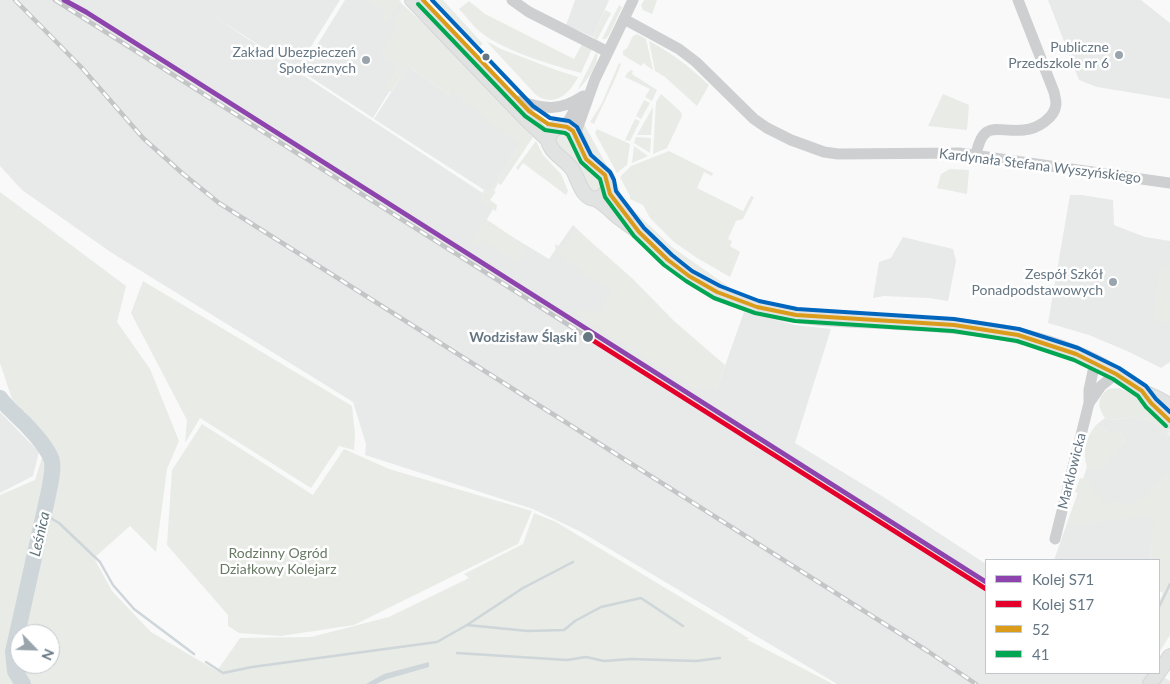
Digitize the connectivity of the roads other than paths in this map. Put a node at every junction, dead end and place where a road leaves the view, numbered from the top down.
1 (412, 0) edge
2 (423, 0) edge
3 (512, 0) edge
4 (633, 0) edge
5 (1018, 0) edge
6 (624, 19) junction
7 (608, 52) junction
8 (594, 79) junction
9 (583, 96) junction
10 (519, 101) junction
11 (560, 126) junction
12 (575, 135) junction
13 (548, 140) junction
14 (976, 155) junction
15 (1170, 183) edge
16 (608, 187) junction
17 (595, 199) junction
18 (639, 232) junction
19 (1095, 362) junction
20 (1116, 374) junction
21 (1142, 391) junction
22 (1089, 402) junction
23 (1170, 406) edge
24 (1170, 421) edge
25 (1055, 539) dead end

1 - 13 main road
2 - 10 main road
3 - 7 street
4 - 6 street
5 - 14 street
6 - 7 street
6 - 14 street, Kardynała Stefana Wyszyńskiego
7 - 8 street
8 - 9 street
8 - 12 street
9 - 10 street
9 - 11 street
10 - 11 main road
11 - 12 main road
11 - 13 main road
12 - 16 main road
13 - 17 main road
14 - 15 street, Kardynała Stefana Wyszyńskiego
16 - 17 main road
16 - 18 main road
17 - 18 main road
18 - 19 main road
19 - 20 main road
19 - 22 street, Marklowicka
20 - 21 main road
20 - 22 street, Marklowicka
21 - 23 main road
21 - 24 main road
22 - 25 street, Marklowicka

